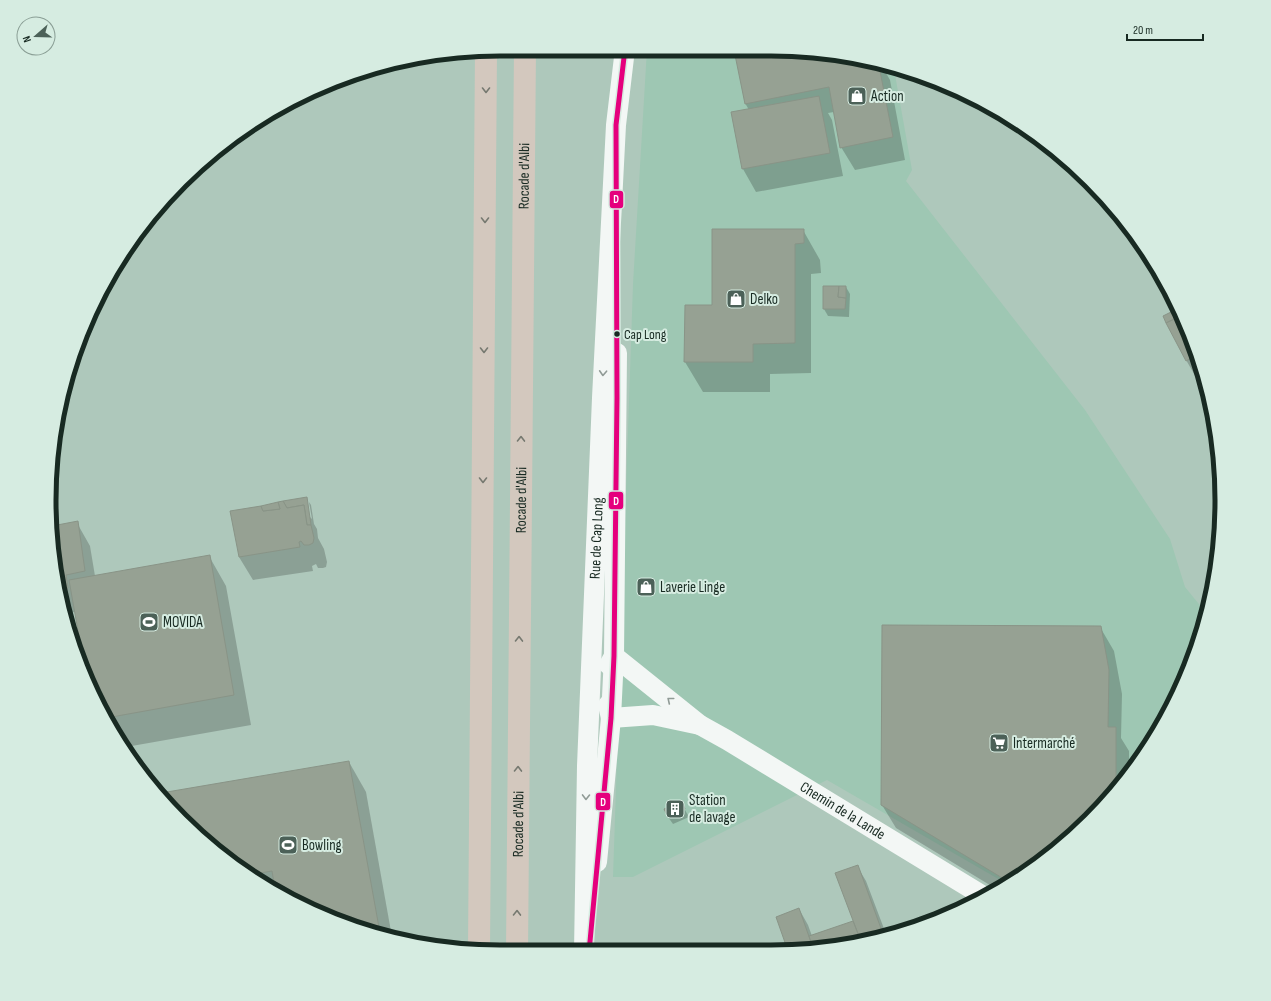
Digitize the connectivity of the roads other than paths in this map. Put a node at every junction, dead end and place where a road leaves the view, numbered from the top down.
1 (486, 56) edge
2 (525, 56) edge
3 (624, 56) edge
4 (616, 125) junction
5 (596, 528) junction
6 (614, 656) junction
7 (600, 676) junction
8 (611, 718) junction
9 (700, 725) junction
10 (587, 766) junction
11 (978, 893) edge
12 (479, 944) edge
13 (516, 945) edge
14 (584, 945) edge
15 (590, 945) edge

1 -> 12 highway
13 -> 2 highway, Rocade d'Albi
3 - 4 street, Rue de Cap Long
4 -> 5 street, Rue de Cap Long
4 - 6 street, Rue de Cap Long
5 - 7 street
5 - 10 street, Rue de Cap Long
6 - 7 street
6 - 8 street, Rue de Cap Long
9 -> 6 street, Chemin de la Lande
7 - 8 street
7 - 10 street
8 - 9 street, Chemin de la Lande
8 - 15 street, Rue de Cap Long
9 - 11 street, Chemin de la Lande
10 -> 14 street, Rue de Cap Long

